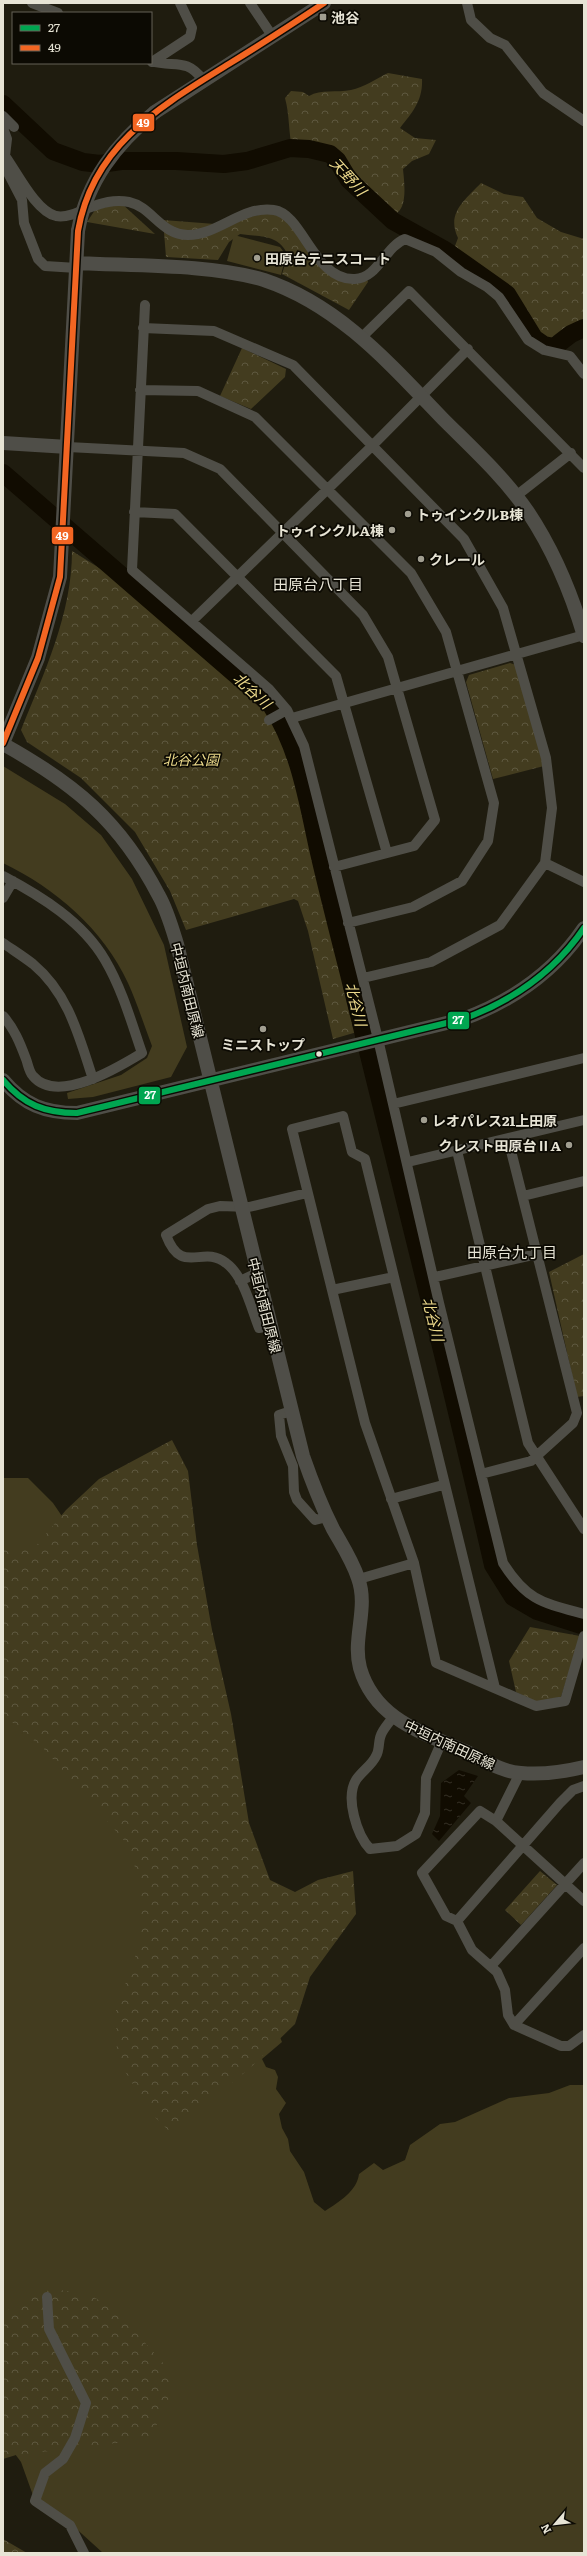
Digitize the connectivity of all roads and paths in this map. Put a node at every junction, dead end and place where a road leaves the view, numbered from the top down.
1 (32, 3) edge
2 (180, 3) edge
3 (250, 3) edge
4 (324, 3) edge
5 (467, 3) edge
6 (55, 12) edge
7 (273, 37) junction
8 (152, 61) edge
9 (203, 80) junction
10 (3, 116) edge
11 (584, 121) edge
12 (14, 127) dead end
13 (3, 128) edge
14 (4, 154) edge
15 (77, 266) junction
16 (145, 305) dead end
17 (143, 328) junction
18 (362, 337) junction
19 (468, 349) junction
20 (584, 374) edge
21 (140, 390) junction
22 (421, 396) junction
23 (3, 443) edge
24 (372, 446) junction
25 (68, 447) junction
26 (137, 450) junction
27 (571, 453) junction
28 (584, 468) edge
29 (327, 490) junction
30 (516, 496) junction
31 (134, 512) junction
32 (283, 533) junction
33 (237, 577) junction
34 (192, 621) junction
35 (584, 635) edge
36 (517, 654) junction
37 (457, 671) junction
38 (397, 689) junction
39 (345, 703) junction
40 (288, 714) junction
41 (269, 720) dead end
42 (3, 744) edge
43 (387, 853) junction
44 (545, 863) junction
45 (334, 867) junction
46 (3, 876) edge
47 (13, 881) junction
48 (584, 882) edge
49 (3, 898) edge
50 (348, 923) junction
51 (584, 928) edge
52 (3, 944) edge
53 (363, 978) junction
54 (3, 1016) edge
55 (375, 1040) junction
56 (584, 1058) edge
57 (93, 1079) junction
58 (3, 1080) edge
59 (211, 1081) junction
60 (393, 1104) junction
61 (584, 1120) edge
62 (508, 1139) junction
63 (457, 1151) junction
64 (408, 1162) junction
65 (584, 1181) edge
66 (307, 1193) junction
67 (523, 1196) junction
68 (242, 1208) junction
69 (538, 1254) junction
70 (485, 1266) junction
71 (257, 1273) junction
72 (394, 1277) junction
73 (435, 1277) junction
74 (240, 1281) junction
75 (332, 1290) junction
76 (270, 1326) junction
77 (291, 1410) junction
78 (536, 1457) junction
79 (481, 1474) junction
80 (443, 1484) junction
81 (391, 1499) junction
82 (327, 1517) junction
83 (584, 1530) edge
84 (414, 1563) junction
85 (359, 1579) junction
86 (584, 1614) edge
87 (584, 1638) edge
88 (495, 1688) junction
89 (393, 1717) junction
90 (442, 1741) junction
91 (584, 1767) edge
92 (520, 1773) junction
93 (584, 1786) edge
94 (496, 1821) junction
95 (523, 1844) junction
96 (584, 1863) edge
97 (565, 1884) junction
98 (584, 1901) edge
99 (457, 1921) junction
100 (584, 1948) edge
101 (491, 1966) junction
102 (514, 2026) junction
103 (584, 2035) edge
104 (47, 2297) dead end
105 (84, 2553) edge

1 - 6 street
2 - 8 street
3 - 7 street
4 - 7 street, 中垣内南田原線
5 - 11 street
7 - 9 street, 中垣内南田原線
8 - 9 street
9 - 15 street, 中垣内南田原線, bridge
10 - 12 street
13 - 14 street
14 - 15 street
14 - 20 street
15 - 18 street
15 - 25 street, 中垣内南田原線
16 - 17 street
17 - 21 street
17 - 24 street
18 - 19 street
18 - 22 street
19 - 22 street
19 - 27 street
21 - 26 street
21 - 29 street
22 - 24 street
22 - 30 street
23 - 25 street
24 - 29 street
24 - 36 street
25 - 26 street
25 - 42 street, 中垣内南田原線
26 - 31 street
26 - 32 street
27 - 28 street
27 - 30 street
29 - 32 street
29 - 37 street
30 - 35 street
31 - 33 street
31 - 34 street
32 - 33 street
32 - 38 street
33 - 34 street
33 - 39 street
34 - 40 street
35 - 36 street
36 - 37 street
36 - 44 street
37 - 38 street
37 - 50 street
38 - 39 street
38 - 43 street
39 - 40 street
39 - 43 street
40 - 41 street
40 - 45 street
42 - 59 street, 中垣内南田原線
43 - 45 street
44 - 48 street
44 - 53 street
45 - 50 street
46 - 47 street
47 - 49 street
47 - 57 street
50 - 53 street
51 - 55 street
52 - 57 street
53 - 55 street
54 - 57 street
55 - 59 street
55 - 60 street
56 - 60 street
58 - 59 street
59 - 68 street, 中垣内南田原線
60 - 64 street
61 - 62 street
62 - 63 street
62 - 67 street
63 - 64 street
63 - 70 street
64 - 73 street
65 - 67 street
66 - 68 street
66 - 72 street
66 - 75 street
67 - 69 street
68 - 71 street, 中垣内南田原線
68 - 74 street
69 - 70 street
69 - 78 street
70 - 73 street
70 - 78 street
71 - 74 street
71 - 76 street, 中垣内南田原線
72 - 75 street
72 - 80 street
73 - 79 street
74 - 76 street
75 - 81 street
76 - 77 street, 中垣内南田原線
77 - 82 street, 中垣内南田原線
77 - 82 street
78 - 79 street
78 - 83 street
79 - 86 street
80 - 81 street
80 - 88 street
81 - 84 street
82 - 85 street, 中垣内南田原線
84 - 85 street
84 - 88 street
85 - 89 street, 中垣内南田原線
87 - 88 street
89 - 90 street, 中垣内南田原線
89 - 90 street
90 - 92 street, 中垣内南田原線
91 - 92 street, 中垣内南田原線
92 - 94 street
93 - 95 street
94 - 95 street
94 - 99 street
95 - 97 street
95 - 99 street
96 - 97 street
97 - 98 street
97 - 101 street
99 - 101 street
100 - 102 street
101 - 102 street
102 - 103 street
104 - 105 street

